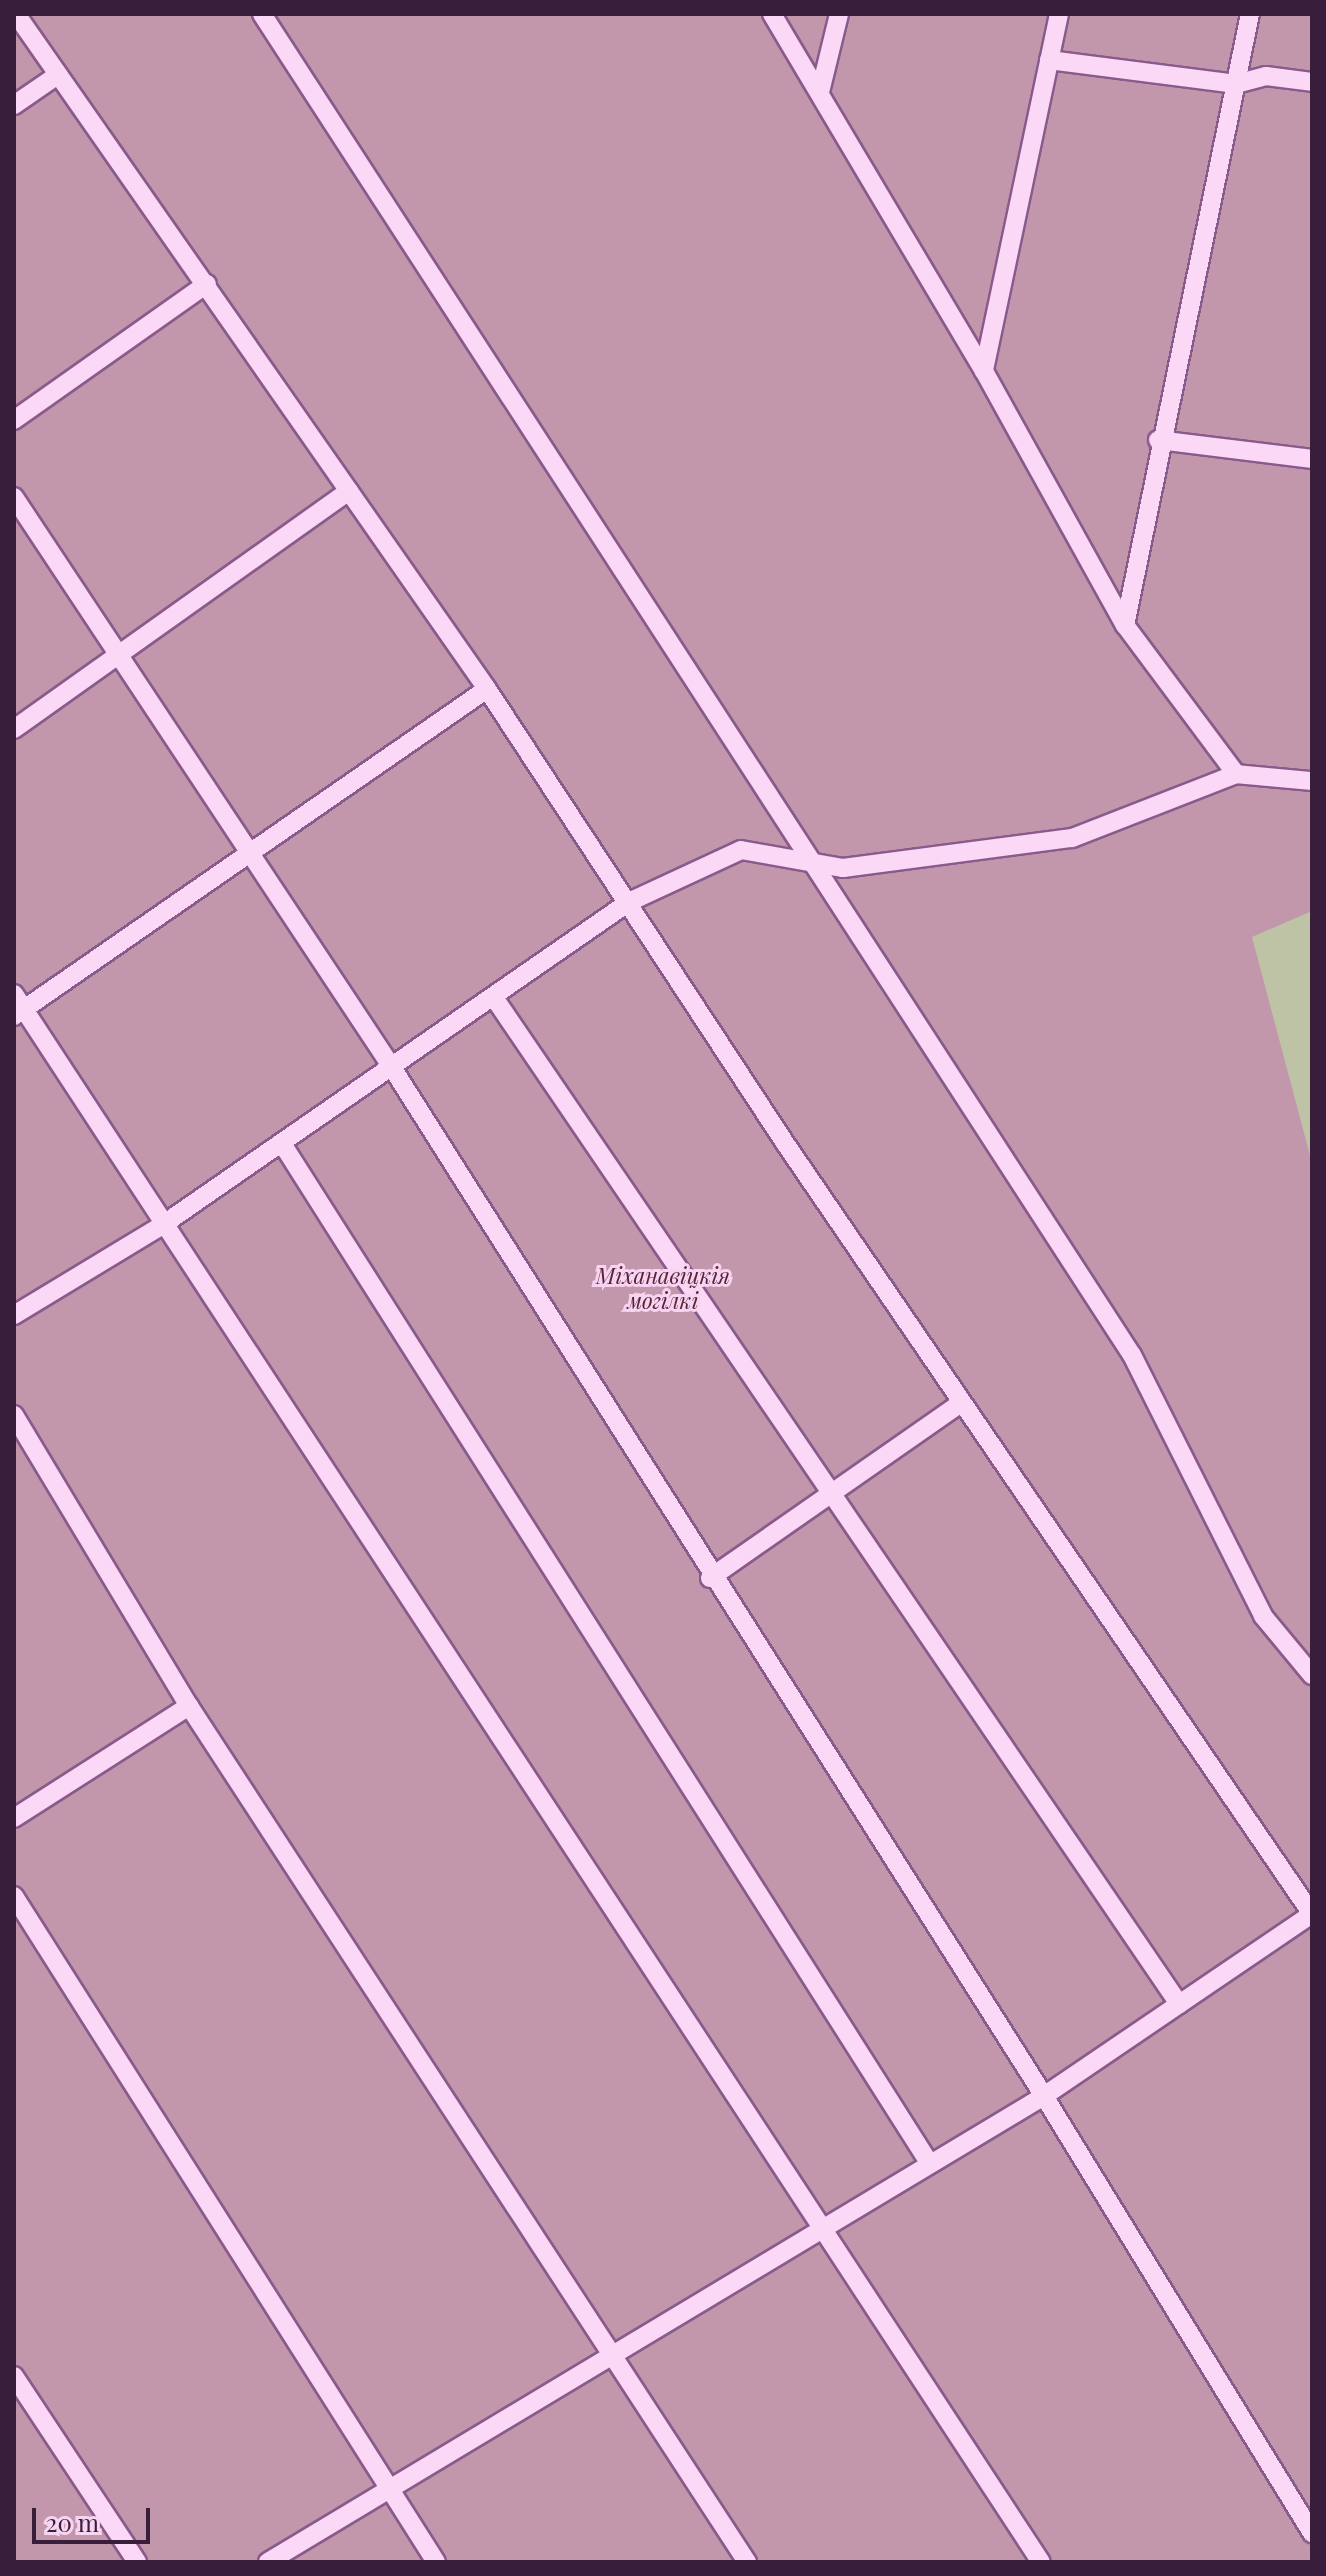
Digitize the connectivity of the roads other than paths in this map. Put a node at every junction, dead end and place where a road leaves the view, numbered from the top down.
1 (16, 14) edge
2 (262, 14) edge
3 (772, 14) edge
4 (839, 14) edge
5 (1059, 14) edge
6 (1250, 14) edge
7 (1049, 60) junction
8 (56, 76) junction
9 (1312, 82) edge
10 (1236, 84) junction
11 (820, 92) junction
12 (14, 105) edge
13 (207, 284) junction
14 (984, 371) junction
15 (14, 420) edge
16 (1158, 440) junction
17 (1312, 459) edge
18 (349, 491) junction
19 (14, 497) edge
20 (1125, 625) junction
21 (123, 652) junction
22 (487, 689) junction
23 (14, 729) edge
24 (1236, 774) junction
25 (1312, 781) edge
26 (250, 856) junction
27 (806, 857) junction
28 (629, 902) junction
29 (495, 999) junction
30 (17, 1006) edge
31 (393, 1069) junction
32 (283, 1145) junction
33 (161, 1226) junction
34 (14, 1315) edge
35 (962, 1402) junction
36 (14, 1415) edge
37 (826, 1495) junction
38 (710, 1578) junction
39 (1312, 1675) edge
40 (189, 1706) junction
41 (14, 1818) edge
42 (14, 1896) edge
43 (1312, 1914) edge
44 (1179, 2004) junction
45 (1044, 2096) junction
46 (930, 2164) junction
47 (825, 2226) junction
48 (615, 2355) junction
49 (14, 2376) edge
50 (391, 2492) junction
51 (1312, 2533) edge
52 (137, 2562) edge
53 (268, 2562) edge
54 (436, 2562) edge
55 (747, 2562) edge
56 (1041, 2562) edge

1 - 8 lane
2 - 27 lane
3 - 11 lane
4 - 11 lane
5 - 7 lane
6 - 10 lane
7 - 10 lane
7 - 14 lane
8 - 12 lane
8 - 13 lane
9 - 10 lane
10 - 16 lane
11 - 14 lane
13 - 15 lane
13 - 18 lane
14 - 20 lane
16 - 17 lane
16 - 20 lane
18 - 21 lane
18 - 22 lane
19 - 21 lane
20 - 24 lane
21 - 23 lane
21 - 26 lane
22 - 26 lane
22 - 28 lane
24 - 25 lane
24 - 27 lane
26 - 30 lane
26 - 31 lane
27 - 28 lane
27 - 39 lane
28 - 29 lane
28 - 35 lane
29 - 31 lane
29 - 37 lane
30 - 33 lane
31 - 32 lane
31 - 38 lane
32 - 33 lane
32 - 46 lane
33 - 34 lane
33 - 47 lane
35 - 37 lane
35 - 43 lane
36 - 40 lane
37 - 38 lane
37 - 44 lane
38 - 45 lane
40 - 41 lane
40 - 48 lane
42 - 50 lane
43 - 44 lane
44 - 45 lane
45 - 46 lane
45 - 51 lane
46 - 47 lane
47 - 48 lane
47 - 56 lane
48 - 50 lane
48 - 55 lane
49 - 52 lane
50 - 53 lane
50 - 54 lane

